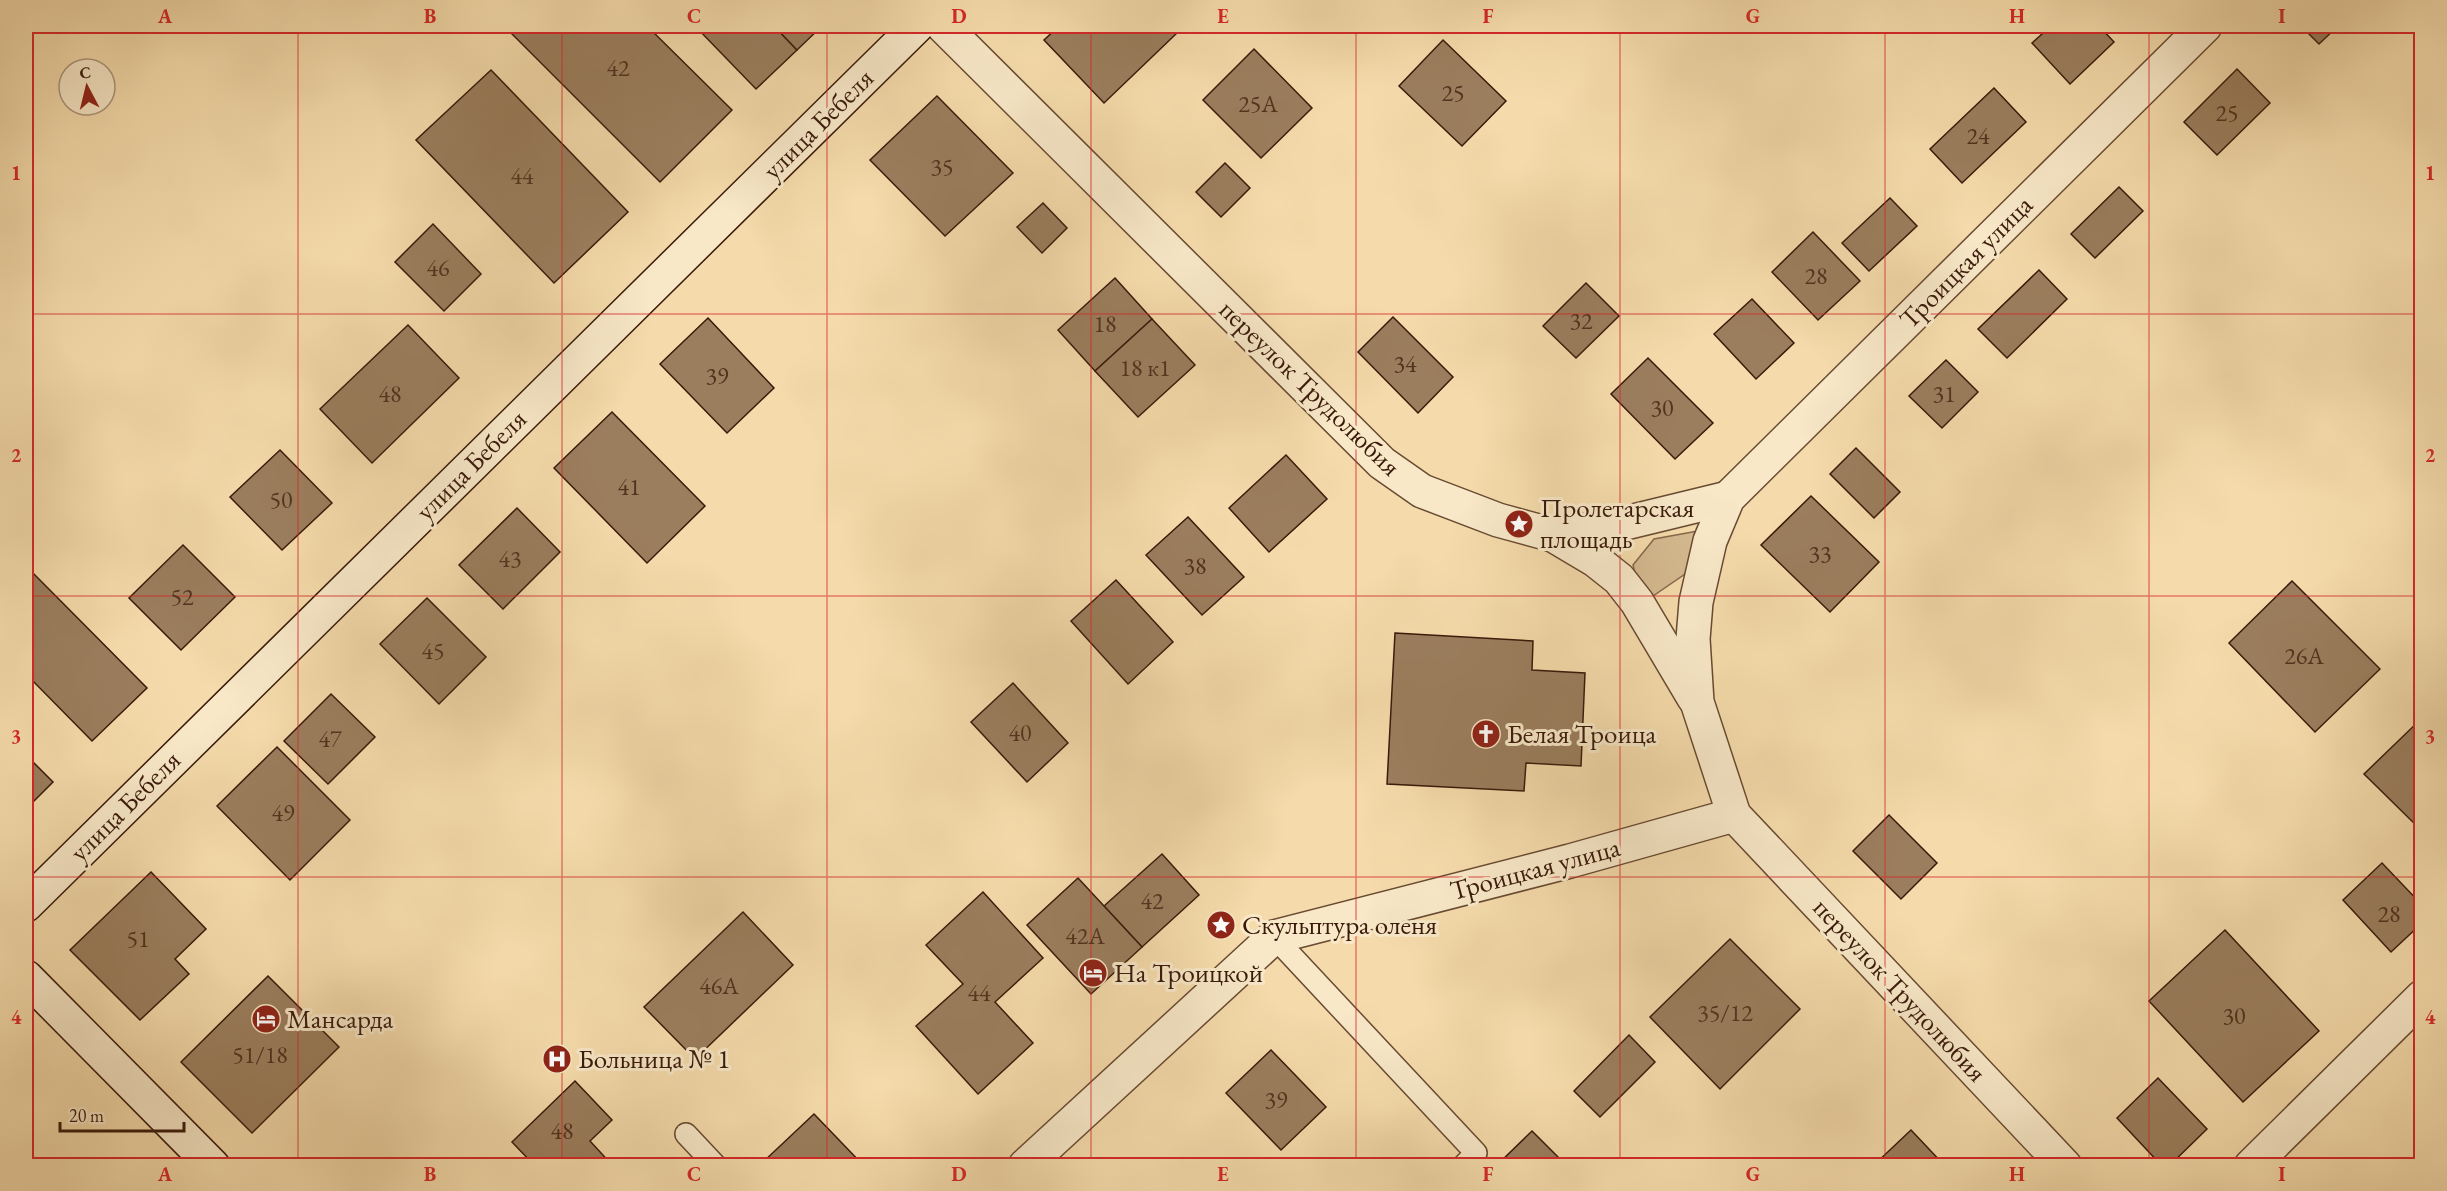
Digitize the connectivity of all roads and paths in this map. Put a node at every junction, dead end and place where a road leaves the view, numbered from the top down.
1 (917, 26) edge
2 (943, 26) edge
3 (2205, 26) edge
4 (1728, 498) junction
5 (1553, 535) junction
6 (1696, 702) junction
7 (1734, 815) junction
8 (26, 905) edge
9 (1274, 937) junction
10 (26, 977) edge
11 (2421, 998) edge
12 (686, 1134) dead end
13 (213, 1166) edge
14 (716, 1166) edge
15 (1025, 1166) edge
16 (1462, 1166) edge
17 (2065, 1166) edge
18 (2251, 1166) edge

1 - 8 street, улица Бебеля
2 - 5 street, переулок Трудолюбия
3 - 4 street, Троицкая улица
4 - 5 street
4 - 6 street, Троицкая улица
5 - 6 street, переулок Трудолюбия
6 - 7 street, Троицкая улица
7 - 9 street, Троицкая улица
7 - 17 street, переулок Трудолюбия
9 - 15 street, Троицкая улица
9 - 16 lane
10 - 13 street
11 - 18 street
12 - 14 lane

